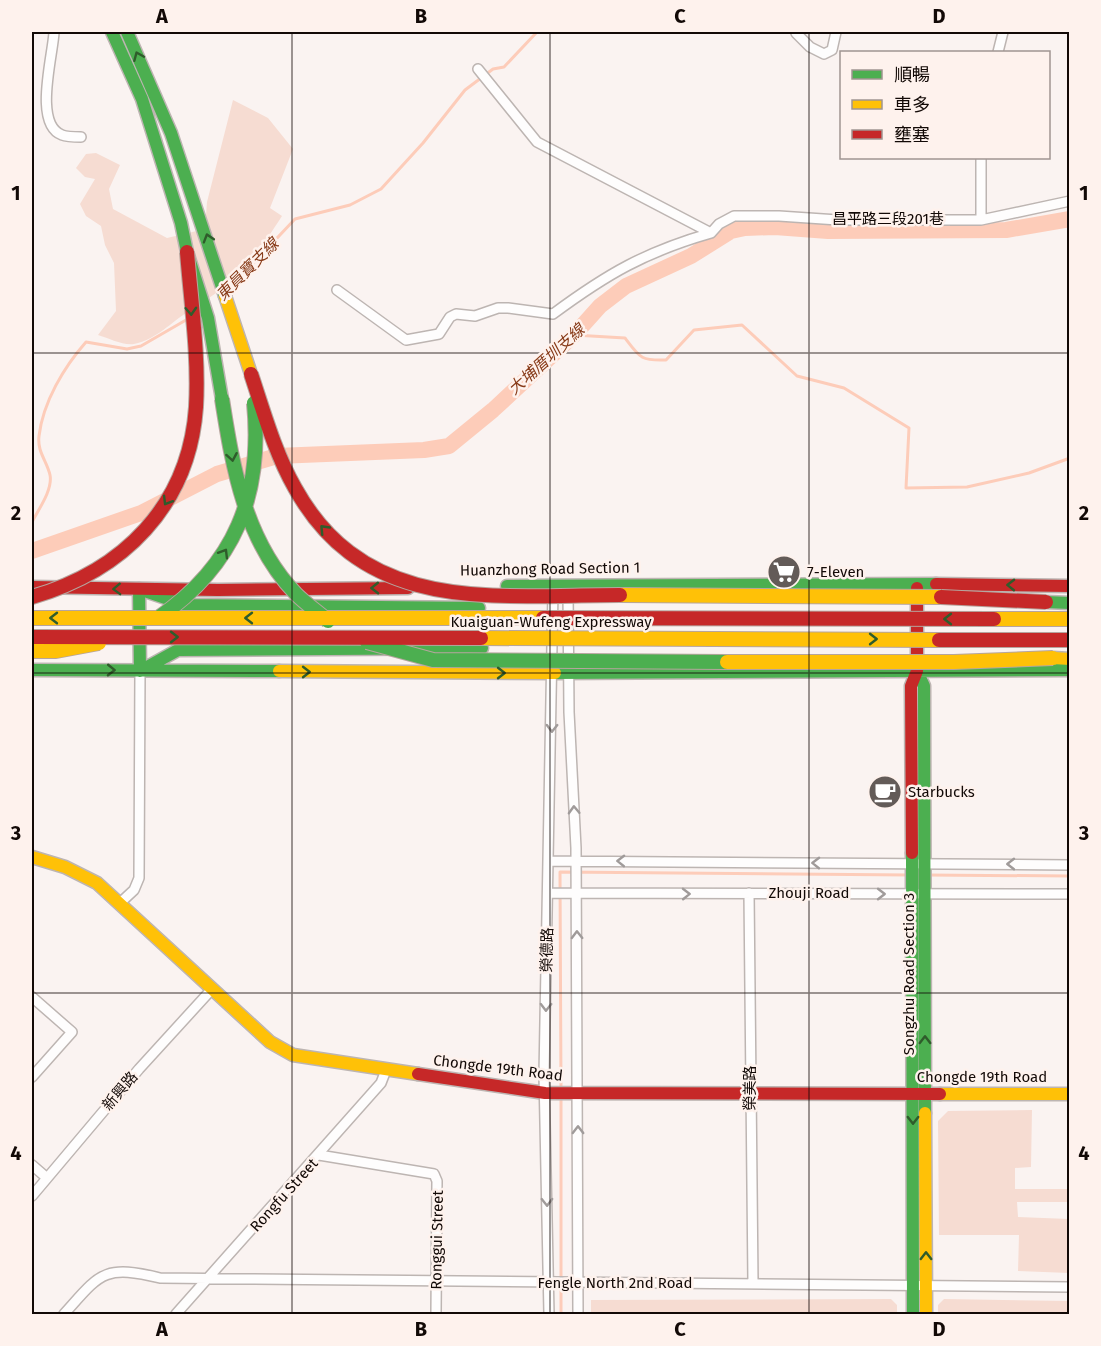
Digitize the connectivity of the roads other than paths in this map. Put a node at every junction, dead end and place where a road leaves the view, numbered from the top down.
1 (54, 32) edge
2 (112, 32) edge
3 (127, 32) edge
4 (836, 32) edge
5 (1003, 32) edge
6 (796, 33) dead end
7 (998, 51) edge
8 (478, 69) dead end
9 (81, 137) dead end
10 (981, 159) edge
11 (1070, 201) edge
12 (981, 220) junction
13 (711, 233) junction
14 (187, 252) junction
15 (337, 290) dead end
16 (251, 374) junction
17 (917, 584) junction
18 (553, 586) junction
19 (568, 586) junction
20 (1070, 586) edge
21 (32, 587) edge
22 (421, 587) junction
23 (139, 589) junction
24 (32, 597) edge
25 (1046, 602) junction
26 (1070, 603) edge
27 (32, 618) edge
28 (1070, 619) edge
29 (32, 637) edge
30 (1070, 640) edge
31 (32, 651) edge
32 (1053, 658) junction
33 (1070, 659) edge
34 (32, 670) edge
35 (1070, 670) edge
36 (140, 671) junction
37 (917, 671) junction
38 (569, 672) junction
39 (553, 673) junction
40 (32, 857) edge
41 (548, 861) junction
42 (919, 864) junction
43 (1070, 865) edge
44 (576, 869) junction
45 (556, 893) junction
46 (749, 893) junction
47 (576, 894) junction
48 (919, 894) junction
49 (1070, 894) edge
50 (120, 903) junction
51 (212, 989) junction
52 (32, 997) edge
53 (386, 1070) junction
54 (32, 1077) edge
55 (578, 1092) junction
56 (751, 1092) junction
57 (544, 1093) junction
58 (919, 1093) junction
59 (1070, 1094) edge
60 (319, 1155) junction
61 (32, 1165) edge
62 (47, 1178) junction
63 (32, 1196) edge
64 (210, 1279) junction
65 (436, 1281) junction
66 (578, 1282) junction
67 (548, 1283) junction
68 (753, 1283) junction
69 (920, 1285) junction
70 (1070, 1287) edge
71 (64, 1314) edge
72 (176, 1314) edge
73 (436, 1314) edge
74 (549, 1314) edge
75 (578, 1314) edge
76 (913, 1314) edge
77 (926, 1314) edge

1 - 9 street
2 - 14 main road
16 -> 3 main road
4 - 6 street
5 - 7 street
8 - 13 street
10 - 12 street
11 - 12 street, 昌平路三段201巷
12 - 13 street, 昌平路三段201巷
13 - 15 street, 昌平路三段201巷
14 -> 24 main road, bridge
14 -> 32 main road, bridge
22 -> 16 main road, bridge
31 -> 16 main road, bridge
17 - 19 main road, Huanzhong Road Section 1
20 -> 17 main road, Huanzhong Road Section 1
17 - 37 main road, Songzhu Road Section 3
18 - 19 main road, Huanzhong Road Section 1
18 - 22 main road, Huanzhong Road Section 1
18 - 39 street, 榮德路
19 - 38 street, 榮德路
23 -> 21 main road, Huanzhong Road Section 1
22 -> 23 main road, Huanzhong Road Section 1
22 - 25 main road, bridge
23 - 25 main road, bridge
23 - 36 main road
25 - 26 main road
28 -> 27 main road, Kuaiguan-Wufeng Expressway, bridge
29 -> 30 main road, Kuaiguan-Wufeng Expressway, bridge
32 - 33 main road
32 - 36 main road, bridge
34 -> 36 main road
35 - 37 main road
36 -> 39 main road
36 - 50 street
37 - 38 main road
37 - 42 main road, Songzhu Road Section 3
38 - 39 main road
44 -> 38 street, 榮德路
39 -> 41 street, 榮德路
40 - 50 main road, Chongde 19th Road
41 - 44 street, Zhouji Road
41 - 45 street, 榮德路
43 -> 42 street, Zhouji Road
42 -> 44 street, Zhouji Road
42 - 48 main road, Songzhu Road Section 3
44 - 47 street, 榮德路
45 - 47 street, Zhouji Road
45 -> 57 street, 榮德路
47 -> 46 street, Zhouji Road
46 -> 48 street, Zhouji Road
46 - 56 street, 榮美路
55 -> 47 street, 榮德路
48 - 49 street, Zhouji Road
48 - 58 main road, Songzhu Road Section 3
50 - 51 main road, Chongde 19th Road
51 - 53 main road, Chongde 19th Road
51 - 62 street, 新興路
52 - 54 street
53 - 57 main road, Chongde 19th Road
53 - 60 street, Rongfu Street
55 - 56 main road, Chongde 19th Road
55 - 57 main road, Chongde 19th Road
66 -> 55 street, 榮德路
56 - 58 main road, Chongde 19th Road
56 - 68 street, 榮美路
57 -> 67 street, 榮德路
58 - 59 main road, Chongde 19th Road
58 - 69 main road, Songzhu Road Section 3
60 - 64 street, Rongfu Street
60 - 65 street, Ronggui Street
61 - 62 street
62 - 63 street, 新興路
64 - 65 street, Fengle North 2nd Road
64 - 71 street, Fengle North 2nd Road
64 - 72 street, Rongfu Street
65 - 67 street, Fengle North 2nd Road
65 - 73 street, Ronggui Street
66 - 67 street, Fengle North 2nd Road
66 - 68 street, Fengle North 2nd Road
66 - 75 street, 榮德路
67 - 74 street, 榮德路
68 - 69 street, Fengle North 2nd Road
69 - 70 street, Fengle North 2nd Road
69 - 76 main road, Songzhu Road Section 3
69 - 77 main road, Songzhu Road Section 3

